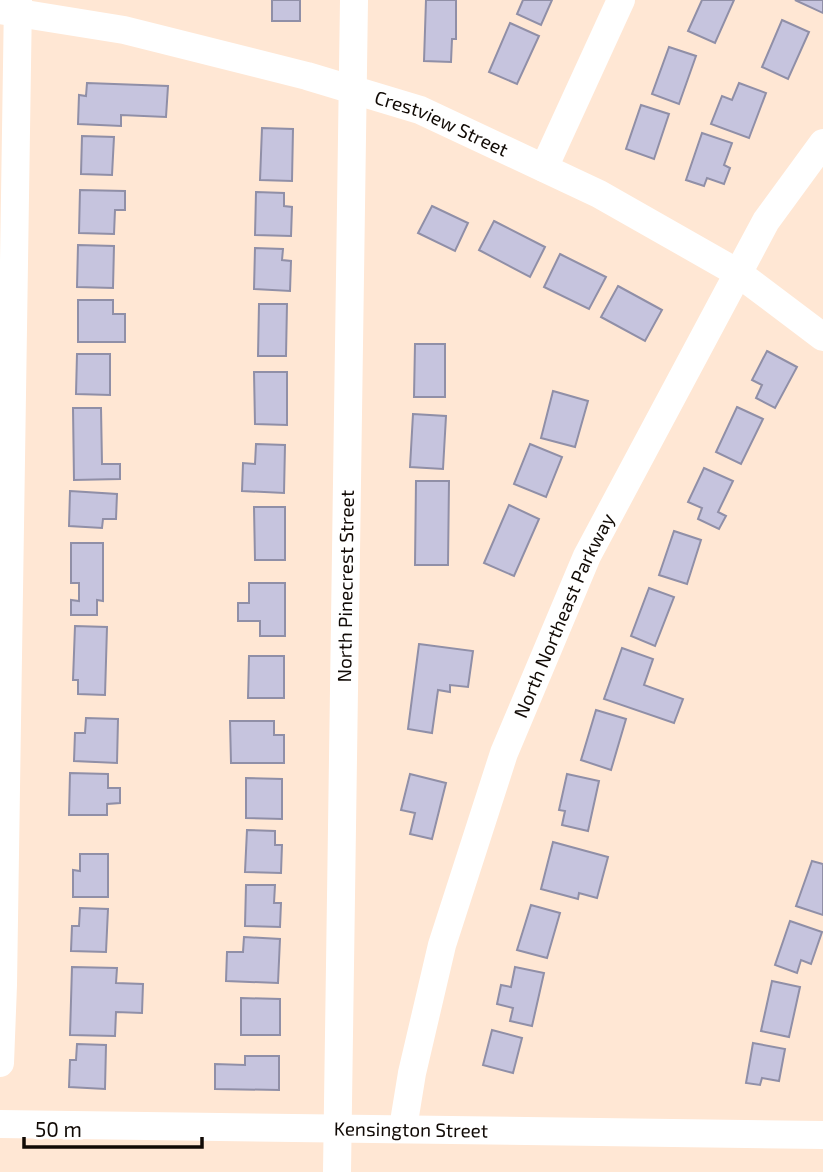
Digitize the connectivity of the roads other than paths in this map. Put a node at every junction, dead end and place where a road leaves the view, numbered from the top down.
1 (354, 0) edge
2 (621, 0) edge
3 (12, 8) edge
4 (353, 90) junction
5 (823, 143) edge
6 (544, 168) junction
7 (738, 273) junction
8 (823, 337) edge
9 (0, 1063) edge
10 (0, 1124) edge
11 (338, 1127) junction
12 (402, 1128) junction
13 (823, 1135) edge
14 (337, 1172) edge

1 - 4 street, North Pinecrest Street
2 - 6 street
3 - 4 street, Crestview Street
3 - 9 street
4 - 6 street, Crestview Street
4 - 11 street, North Pinecrest Street
5 - 7 street, North Northeast Parkway
6 - 7 street, Crestview Street
7 - 8 street, Crestview Street
7 - 12 street, North Northeast Parkway
10 - 11 street, Kensington Street
11 - 12 street, Kensington Street
11 - 14 street, North Pinecrest Street
12 - 13 street, Kensington Street

